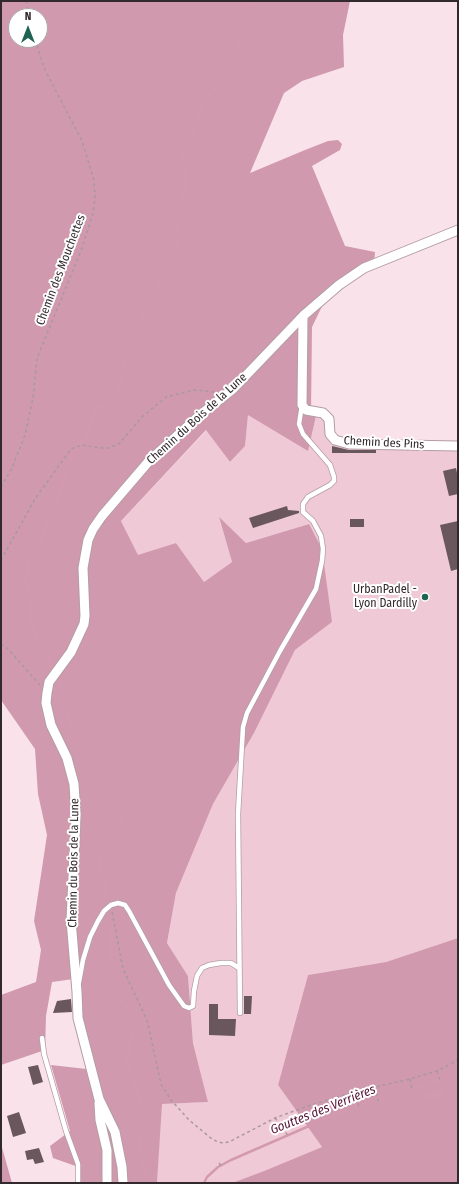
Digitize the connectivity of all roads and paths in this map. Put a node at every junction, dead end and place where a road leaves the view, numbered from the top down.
1 (38, 48) edge
2 (458, 230) edge
3 (303, 316) junction
4 (224, 396) junction
5 (302, 405) junction
6 (458, 446) edge
7 (1, 487) edge
8 (1, 560) edge
9 (1, 644) edge
10 (46, 693) junction
11 (111, 905) junction
12 (239, 968) junction
13 (77, 992) junction
14 (240, 1013) dead end
15 (42, 1038) dead end
16 (458, 1060) edge
17 (437, 1071) junction
18 (410, 1079) junction
19 (440, 1080) dead end
20 (375, 1087) junction
21 (412, 1090) dead end
22 (354, 1092) junction
23 (99, 1099) junction
24 (378, 1101) dead end
25 (360, 1107) dead end
26 (275, 1118) junction
27 (289, 1137) dead end
28 (219, 1163) dead end
29 (222, 1167) dead end
30 (78, 1183) edge
31 (107, 1183) edge
32 (123, 1183) edge

1 - 7 path, Chemin des Mouchettes
2 - 3 street, Chemin du Bois de la Lune
3 - 4 street, Chemin du Bois de la Lune
3 - 5 street
4 - 8 path
4 - 10 street, Chemin du Bois de la Lune
5 - 6 street, Chemin des Pins
5 - 12 lane
9 - 10 path
10 - 13 street, Chemin du Bois de la Lune
11 - 12 lane
11 - 13 lane
11 - 26 path
12 - 14 lane
13 - 23 street, Chemin du Bois de la Lune
15 - 30 lane
16 - 17 path
17 - 18 path
17 - 19 path
18 - 20 path
18 - 21 path
20 - 22 path
20 - 24 path
22 - 25 path
22 - 26 path
23 - 31 street
23 - 32 street, Chemin du Bois de la Lune
26 - 27 path
28 - 29 path

